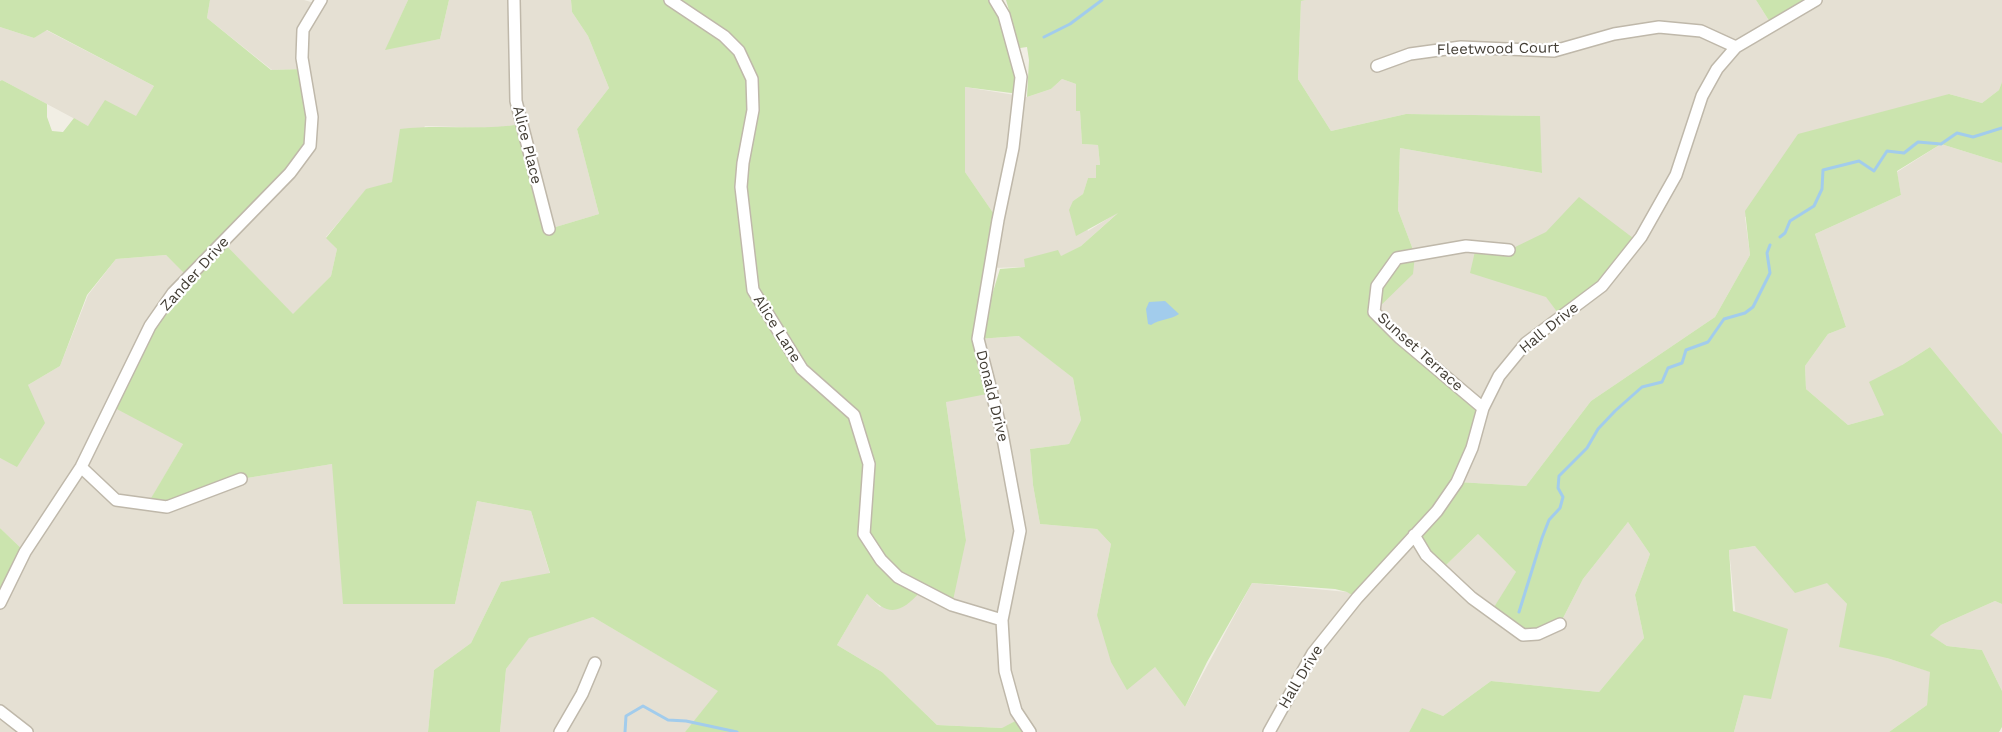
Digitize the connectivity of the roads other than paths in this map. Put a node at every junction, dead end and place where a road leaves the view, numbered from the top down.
1 (321, 0) edge
2 (514, 0) edge
3 (670, 0) edge
4 (995, 0) edge
5 (1816, 0) edge
6 (1736, 47) junction
7 (1377, 66) dead end
8 (549, 229) dead end
9 (1509, 250) dead end
10 (1482, 408) junction
11 (81, 467) junction
12 (241, 479) dead end
13 (1414, 535) junction
14 (0, 603) edge
15 (1002, 620) junction
16 (1560, 624) dead end
17 (595, 663) dead end
18 (0, 711) edge
19 (27, 732) edge
20 (560, 732) edge
21 (1030, 732) edge
22 (1269, 732) edge

1 - 11 street, Zander Drive
2 - 8 street, Alice Place
3 - 15 street, Alice Lane
4 - 15 street, Donald Drive
5 - 6 street, Hall Drive
6 - 7 street, Fleetwood Court
6 - 10 street, Hall Drive
9 - 10 street, Sunset Terrace
10 - 13 street, Hall Drive
11 - 12 street
11 - 14 street, Zander Drive
13 - 16 street
13 - 22 street, Hall Drive
15 - 21 street, Donald Drive
17 - 20 street
18 - 19 street

